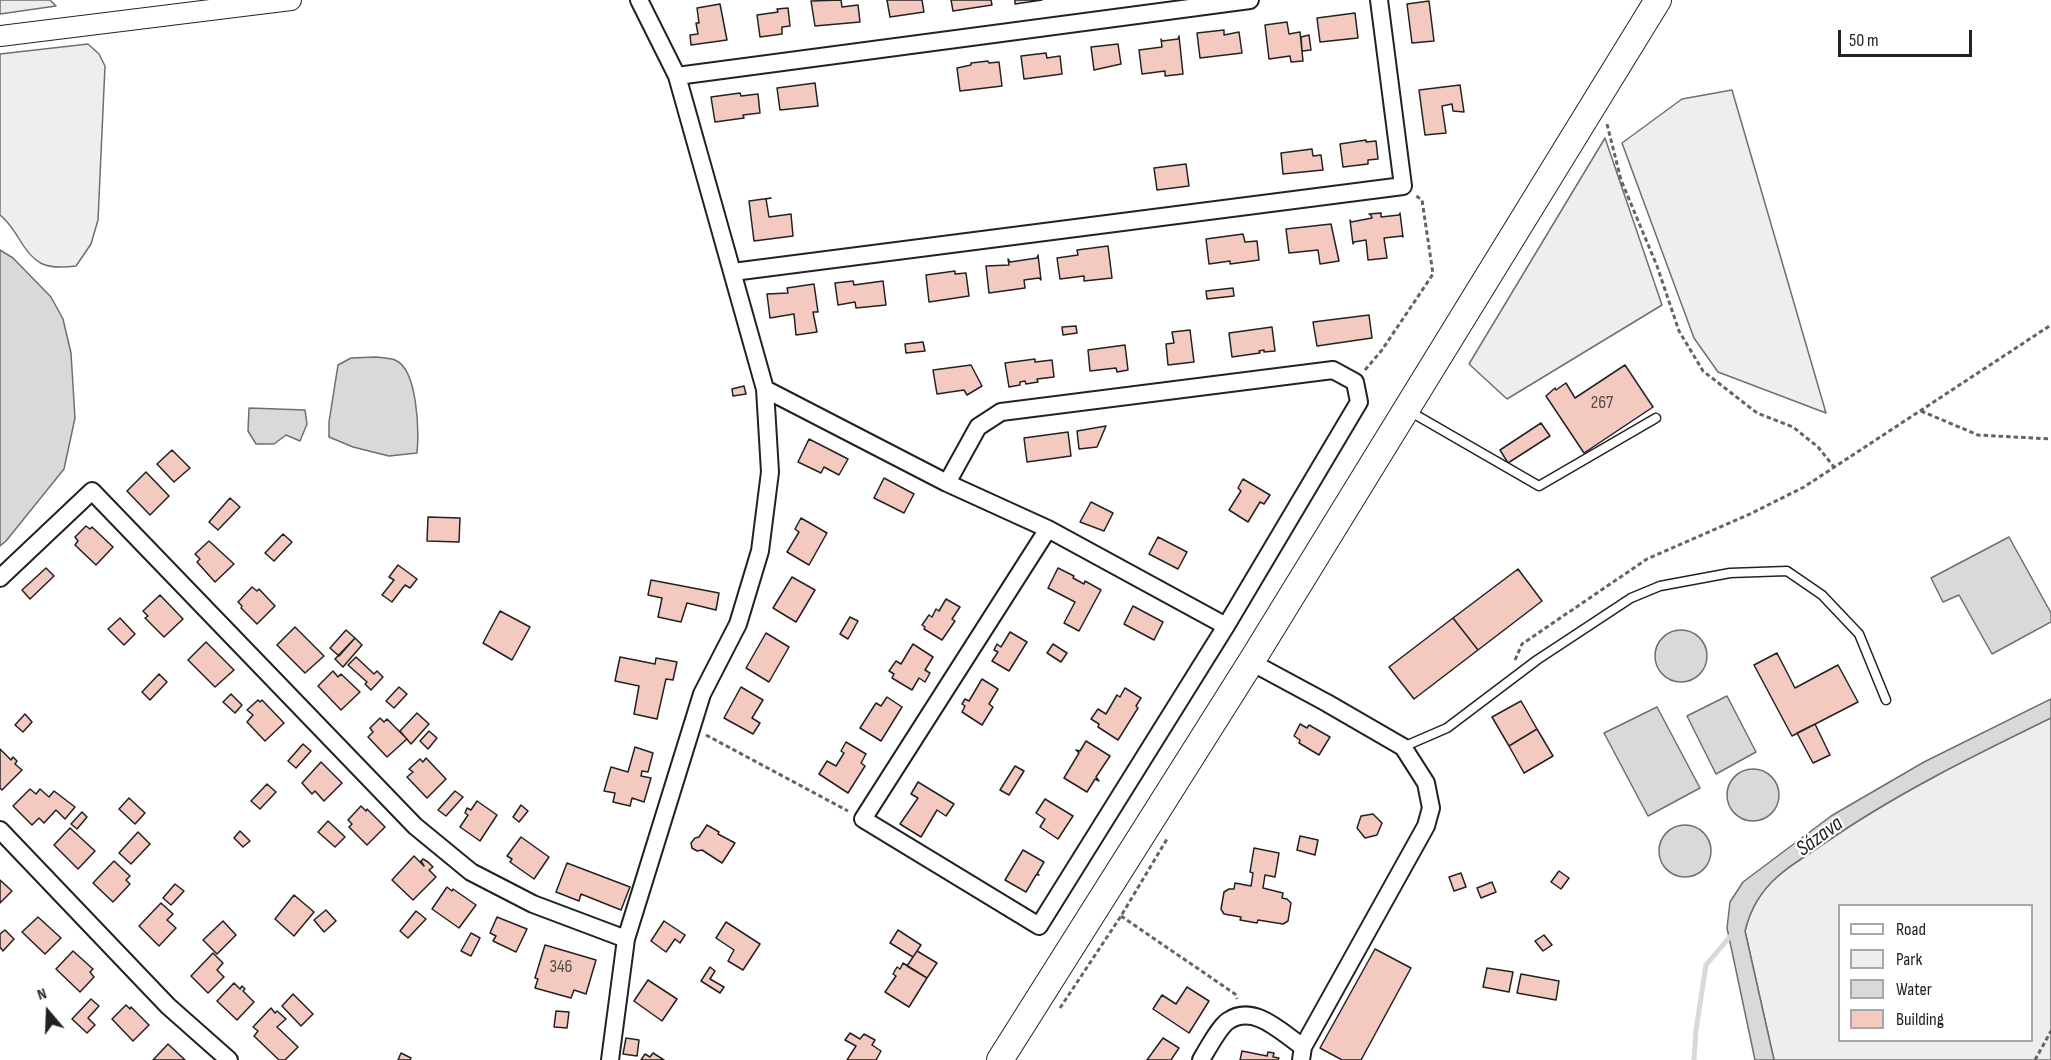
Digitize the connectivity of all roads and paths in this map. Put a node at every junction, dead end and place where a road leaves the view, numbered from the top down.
1 (291, 0) edge
2 (639, 0) edge
3 (1250, 0) edge
4 (1379, 0) edge
5 (1658, 0) edge
6 (0, 36) edge
7 (677, 76) junction
8 (1607, 122) dead end
9 (1403, 186) junction
10 (733, 272) junction
11 (2051, 325) edge
12 (1354, 382) junction
13 (765, 389) junction
14 (1406, 409) junction
15 (1921, 411) junction
16 (1656, 418) dead end
17 (2051, 440) edge
18 (1834, 467) junction
19 (947, 483) junction
20 (1048, 530) junction
21 (0, 578) edge
22 (1226, 626) junction
23 (1251, 662) junction
24 (1505, 684) junction
25 (1886, 700) dead end
26 (692, 727) junction
27 (1403, 747) junction
28 (863, 819) junction
29 (0, 830) edge
30 (1121, 916) dead end
31 (626, 939) junction
32 (1243, 1015) junction
33 (2051, 1031) edge
34 (1302, 1053) edge
35 (229, 1060) edge
36 (610, 1060) edge
37 (1000, 1060) edge
38 (1201, 1060) edge
39 (2035, 1060) edge

1 - 6 street
2 - 7 street
3 - 7 street
4 - 9 street
5 - 14 main road
7 - 10 street
8 - 18 path
9 - 10 street
9 - 12 path
10 - 13 street
11 - 15 path
12 - 19 street
12 - 22 street
13 - 19 street
13 - 26 street
14 - 16 lane
14 - 23 main road
15 - 17 path
15 - 18 path
18 - 24 path
19 - 20 street
20 - 22 street
20 - 28 street
21 - 31 street
22 - 28 street
23 - 27 street
23 - 37 main road
24 - 25 lane
24 - 27 lane
26 - 28 path
26 - 31 street
27 - 34 street
29 - 35 street
30 - 32 path
31 - 36 street
32 - 34 street
32 - 38 street
33 - 39 path

